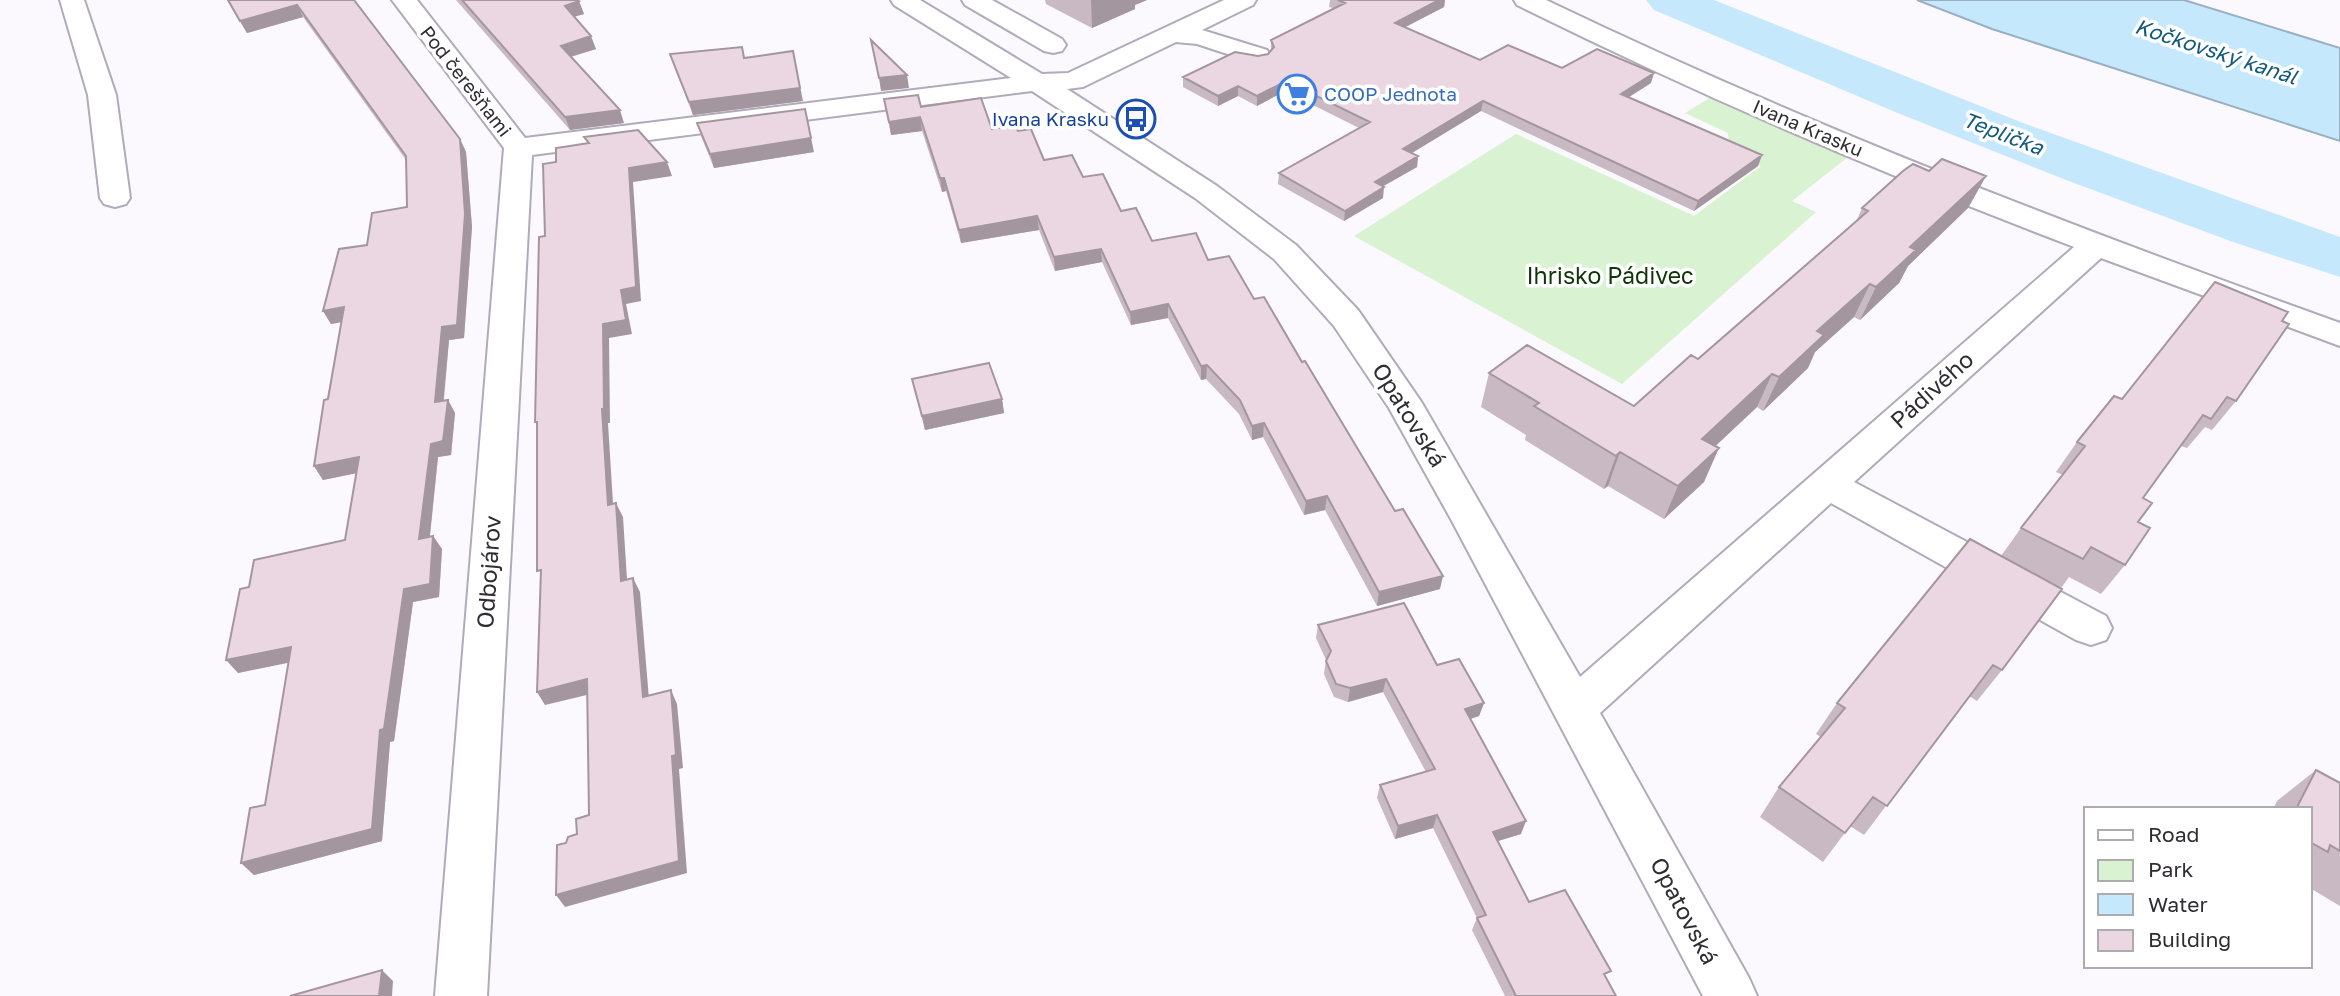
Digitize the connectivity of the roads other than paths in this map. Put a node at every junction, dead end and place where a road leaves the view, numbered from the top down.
1 (72, 0) edge
2 (404, 0) edge
3 (903, 0) edge
4 (958, 0) edge
5 (974, 0) edge
6 (1244, 0) edge
7 (1526, 0) edge
8 (926, 14) junction
9 (1173, 34) junction
10 (1053, 45) dead end
11 (1258, 56) edge
12 (1035, 83) junction
13 (518, 148) junction
14 (115, 198) dead end
15 (2095, 246) junction
16 (2340, 335) edge
17 (1827, 484) junction
18 (2091, 628) dead end
19 (1575, 708) junction
20 (461, 996) edge
21 (1731, 996) edge

1 - 14 street
2 - 13 street, Pod čerešňami
3 - 8 street, Opatovská
4 - 8 street
5 - 10 street
6 - 9 street
7 - 15 street, Ivana Krasku
8 - 12 street, Opatovská
9 - 11 street
9 - 12 street
12 - 13 street, Pod čerešňami
12 - 19 street, Opatovská
13 - 20 street, Odbojárov
15 - 16 street
15 - 17 street, Pádivého
17 - 18 street
17 - 19 street, Pádivého
19 - 21 street, Opatovská

